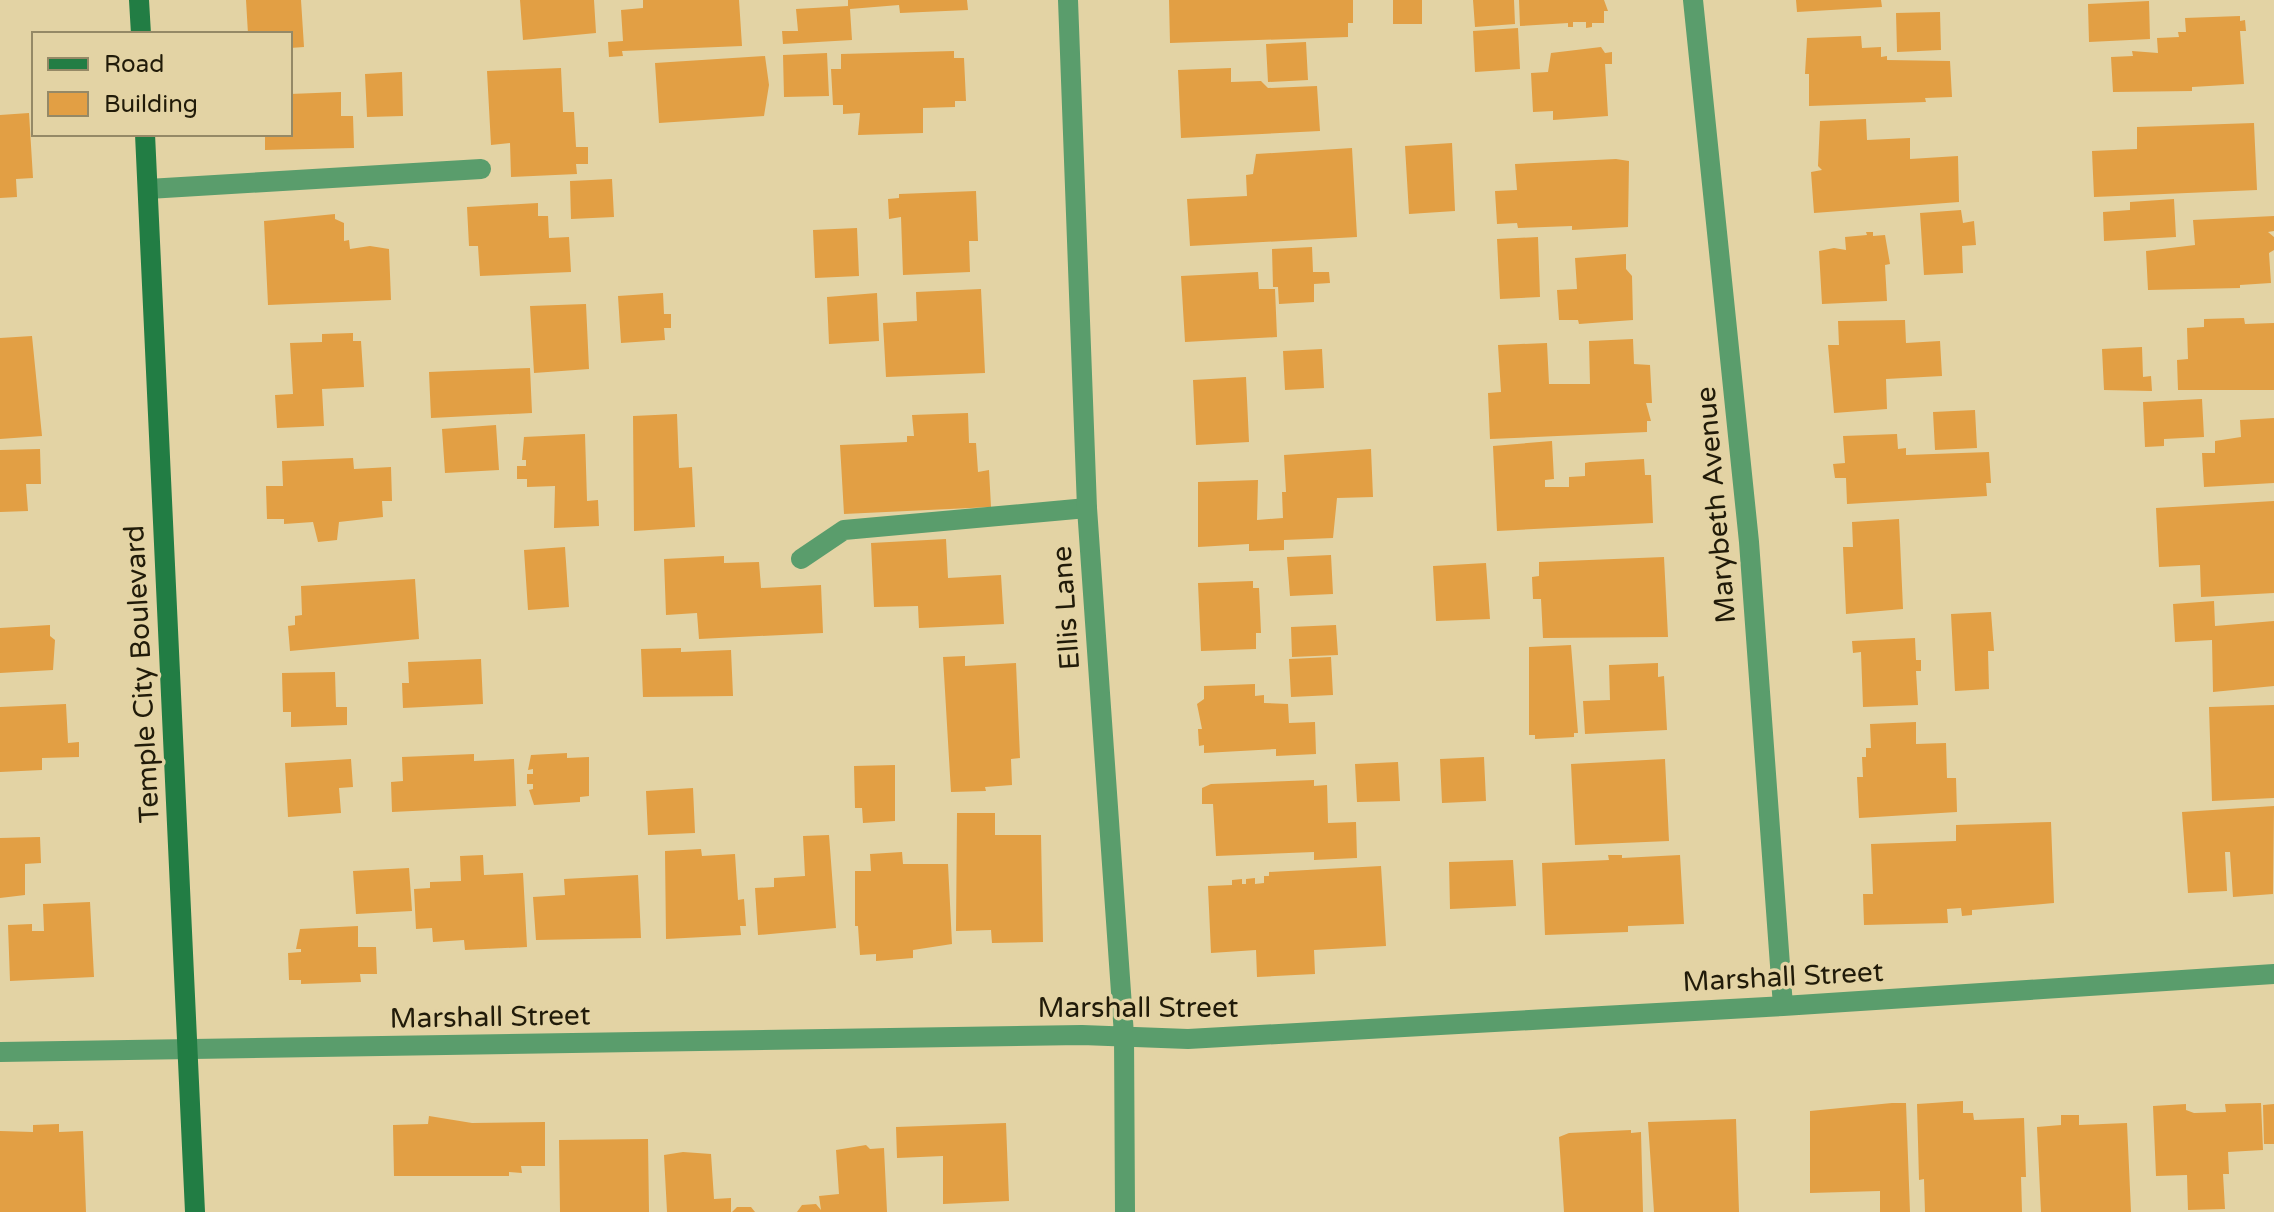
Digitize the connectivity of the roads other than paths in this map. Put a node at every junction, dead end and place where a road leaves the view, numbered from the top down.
1 (139, 0) edge
2 (1068, 0) edge
3 (1693, 0) edge
4 (141, 32) edge
5 (145, 136) edge
6 (481, 169) dead end
7 (148, 189) junction
8 (1087, 508) junction
9 (801, 559) dead end
10 (2274, 974) edge
11 (1783, 1006) junction
12 (1124, 1035) junction
13 (188, 1050) junction
14 (0, 1052) edge
15 (195, 1212) edge
16 (1125, 1212) edge

1 - 4 main road
2 - 8 street, Ellis Lane
3 - 11 street, Marybeth Avenue
5 - 7 main road, Temple City Boulevard
6 - 7 street
7 - 13 main road, Temple City Boulevard
8 - 9 street
8 - 12 street, Ellis Lane
10 - 11 street, Marshall Street
11 - 12 street, Marshall Street
12 - 13 street, Marshall Street
12 - 16 street, Ellis Lane
13 - 14 street, Marshall Street
13 - 15 main road, Temple City Boulevard

